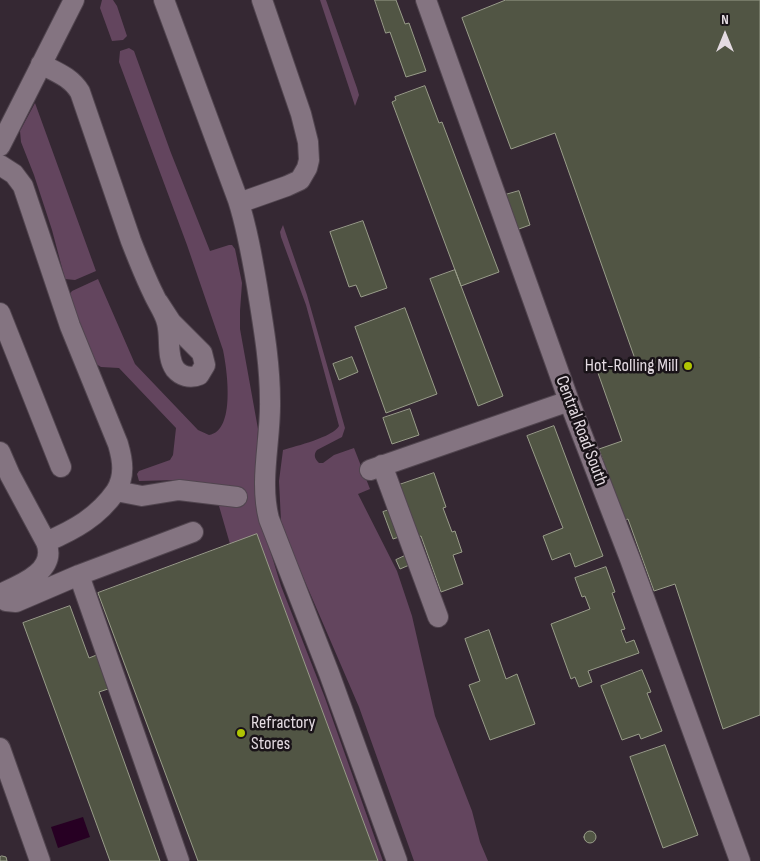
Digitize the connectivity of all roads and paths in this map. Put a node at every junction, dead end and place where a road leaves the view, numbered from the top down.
1 (74, 0) edge
2 (164, 0) edge
3 (262, 0) edge
4 (426, 0) edge
5 (41, 64) junction
6 (0, 146) edge
7 (0, 165) edge
8 (239, 203) junction
9 (158, 302) dead end
10 (0, 314) edge
11 (569, 401) junction
12 (0, 452) edge
13 (61, 467) dead end
14 (116, 491) junction
15 (238, 497) dead end
16 (193, 532) dead end
17 (46, 542) junction
18 (79, 575) junction
19 (0, 594) edge
20 (438, 617) dead end
21 (1, 755) edge
22 (40, 861) edge
23 (179, 861) edge
24 (397, 861) edge
25 (740, 861) edge

1 - 5 lane
2 - 8 lane
3 - 8 lane
4 - 11 lane, Central Road South
5 - 6 lane
5 - 9 lane
7 - 14 lane
8 - 24 lane
10 - 13 lane
11 - 20 lane
11 - 25 lane, Central Road South
12 - 17 lane
14 - 15 lane
14 - 17 lane
16 - 18 lane
17 - 19 lane
18 - 19 lane
18 - 23 lane
21 - 22 lane

